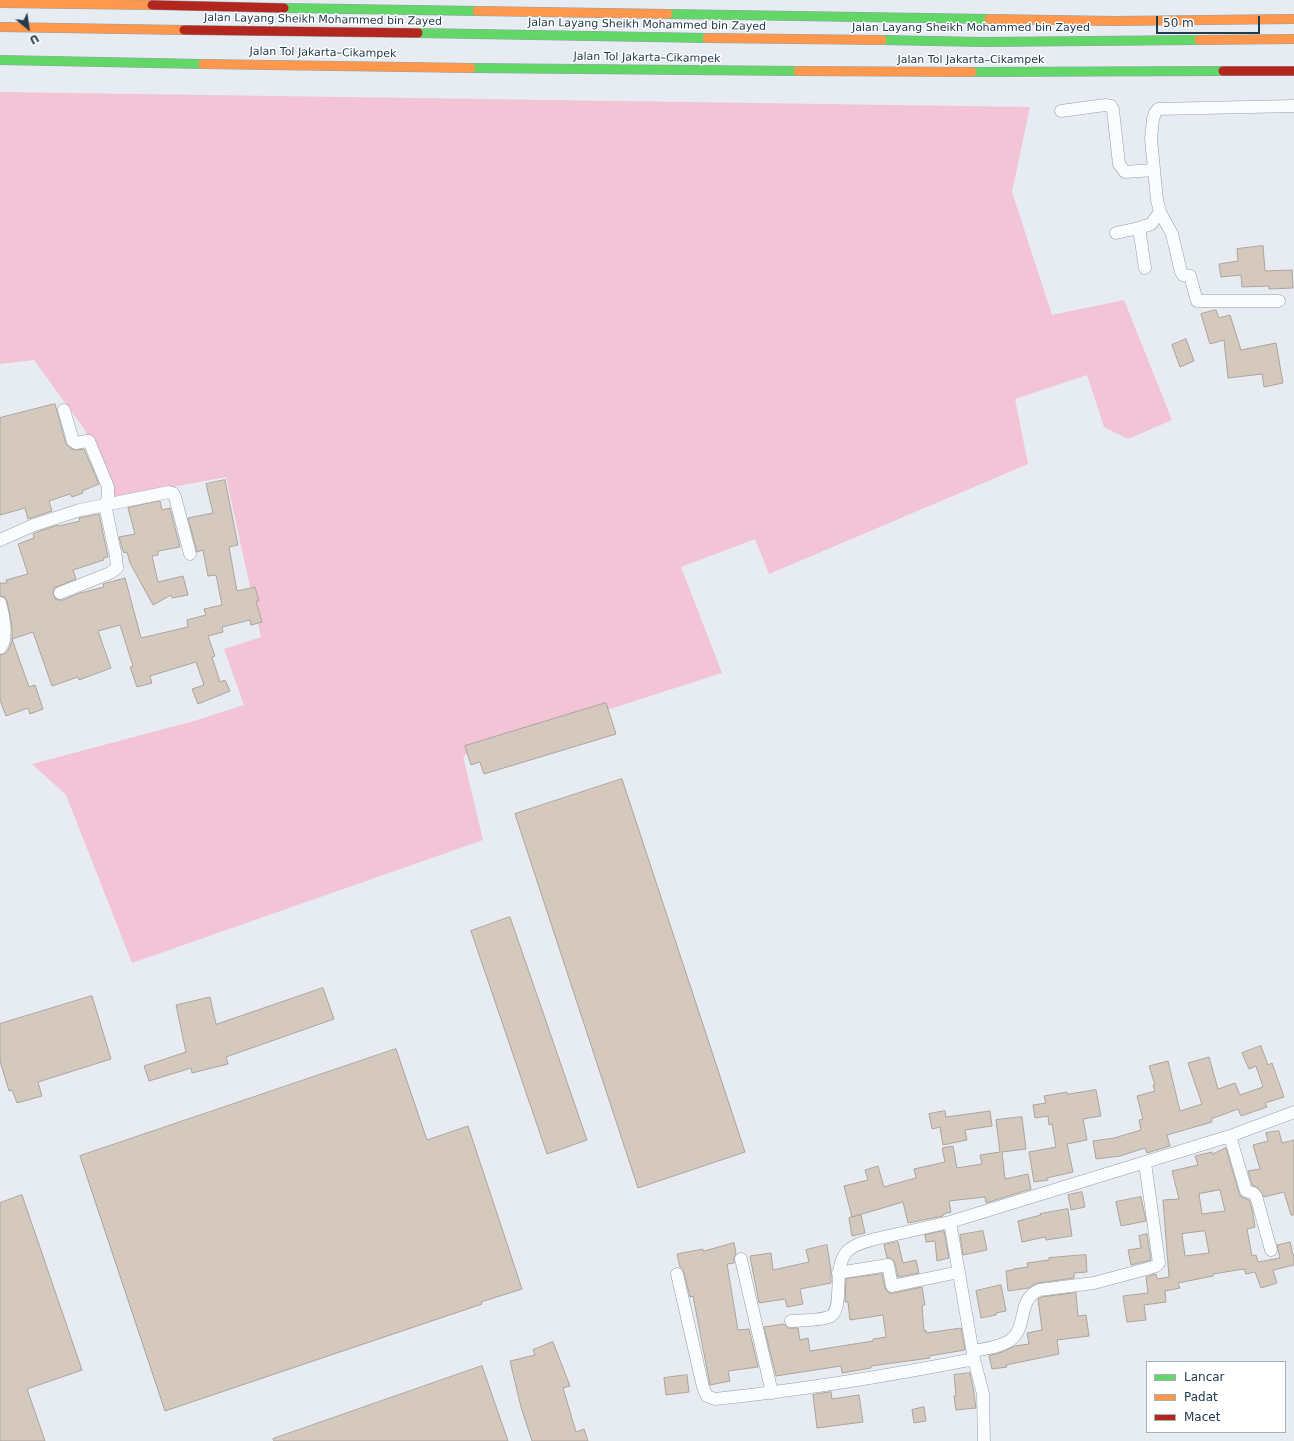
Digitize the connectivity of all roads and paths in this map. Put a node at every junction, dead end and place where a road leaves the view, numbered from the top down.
1 (0, 3) edge
2 (1294, 19) edge
3 (0, 27) edge
4 (1294, 39) edge
5 (0, 60) edge
6 (1294, 71) edge
7 (1294, 106) edge
8 (1061, 111) dead end
9 (1154, 170) junction
10 (1160, 212) junction
11 (1139, 228) junction
12 (1116, 233) dead end
13 (1145, 268) dead end
14 (1279, 301) dead end
15 (64, 410) dead end
16 (105, 505) junction
17 (0, 540) edge
18 (190, 554) dead end
19 (60, 593) dead end
20 (0, 603) edge
21 (0, 648) edge
22 (1294, 1112) edge
23 (1230, 1136) junction
24 (1145, 1163) junction
25 (950, 1222) junction
26 (1271, 1250) dead end
27 (741, 1259) dead end
28 (959, 1272) junction
29 (838, 1273) junction
30 (677, 1274) dead end
31 (791, 1321) dead end
32 (974, 1355) junction
33 (772, 1393) junction
34 (984, 1441) edge

1 - 2 highway
3 - 4 highway, Jalan Layang Sheikh Mohammed bin Zayed
5 - 6 highway, Jalan Tol Jakarta–Cikampek
7 - 9 street
8 - 9 street
9 - 10 street
10 - 11 street
10 - 14 street
11 - 12 street
11 - 13 street
15 - 16 street
16 - 17 street
16 - 18 street
16 - 19 street
20 - 21 street
22 - 23 street
23 - 24 street
23 - 26 street
24 - 25 street
24 - 32 street
25 - 28 street
25 - 29 street
27 - 33 street
28 - 29 street
28 - 32 street
29 - 31 street
30 - 33 street
32 - 33 street
32 - 34 street

